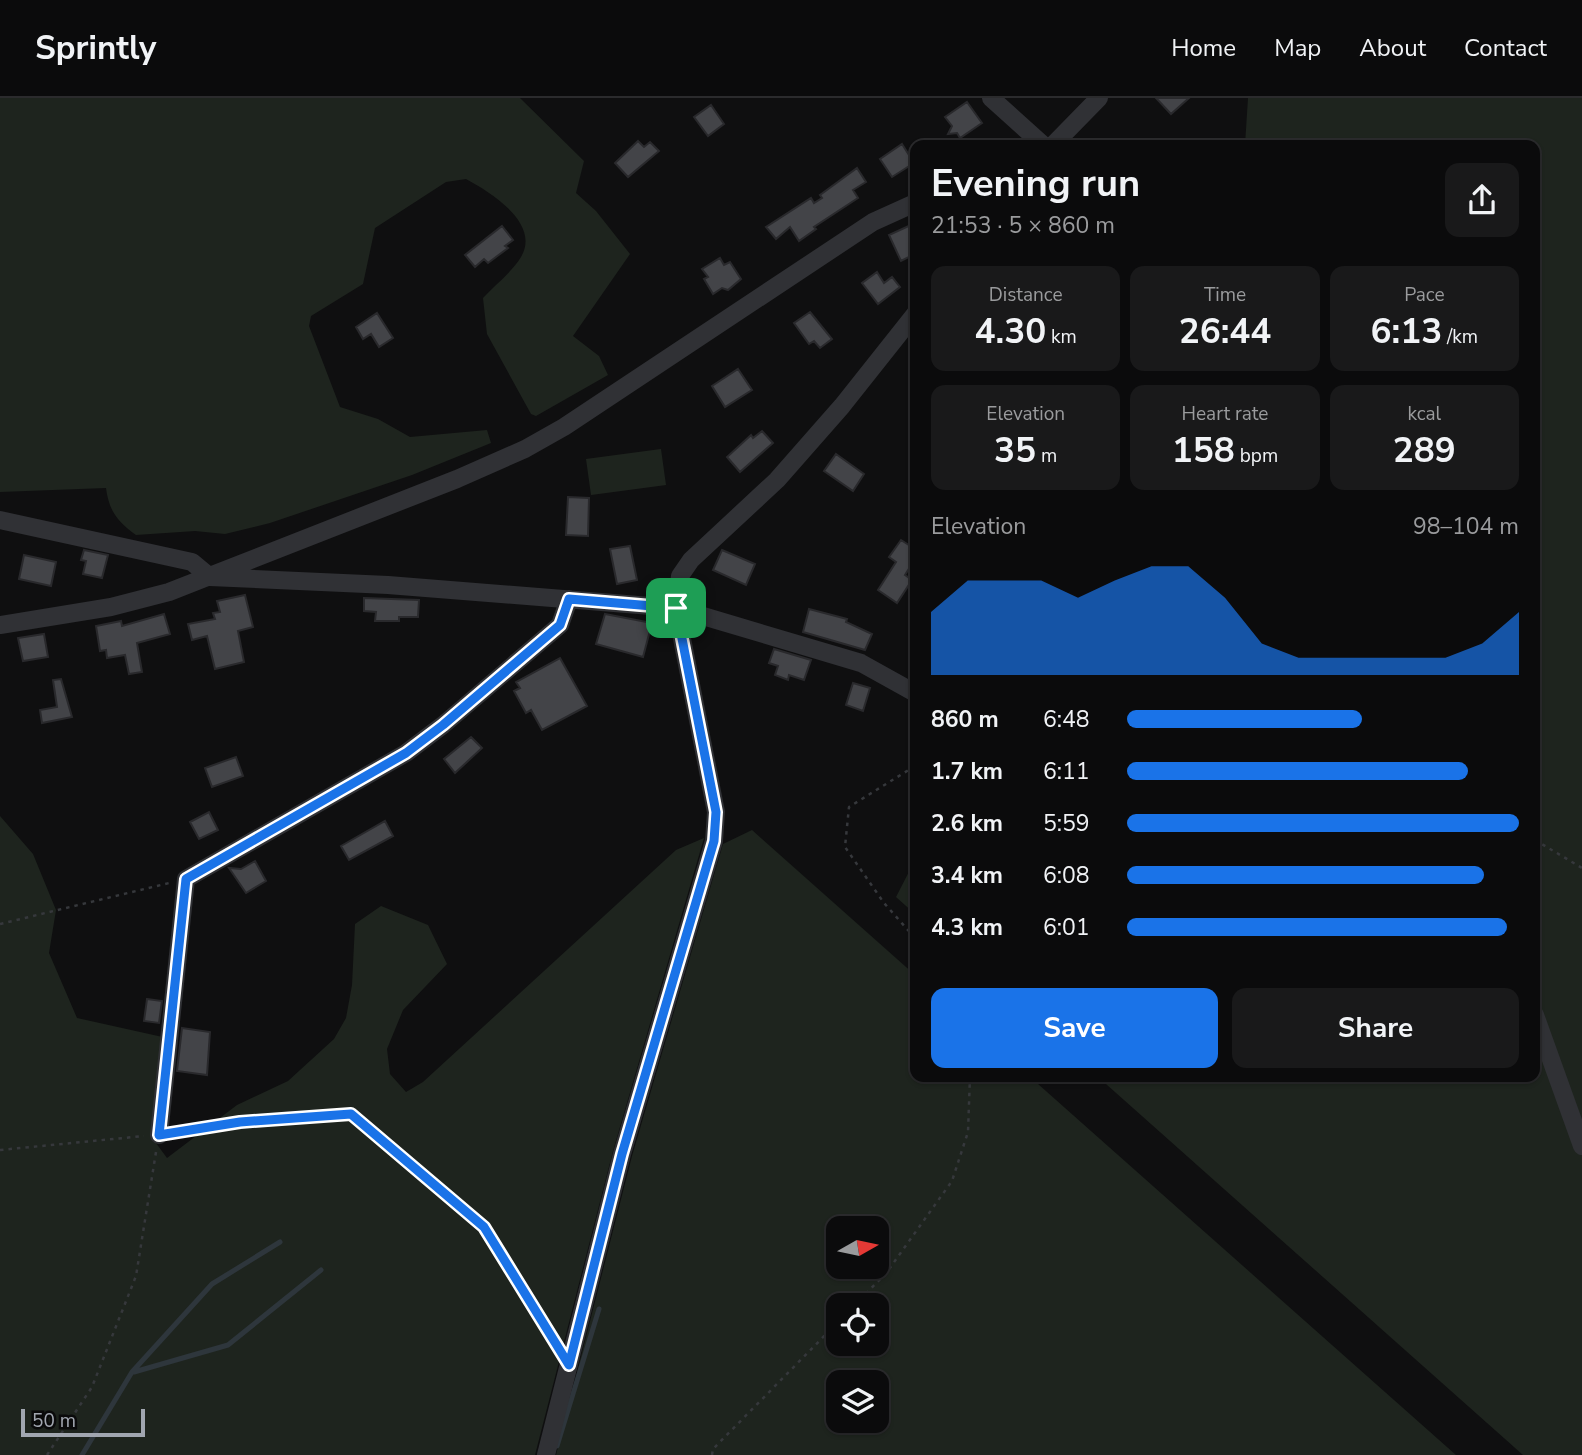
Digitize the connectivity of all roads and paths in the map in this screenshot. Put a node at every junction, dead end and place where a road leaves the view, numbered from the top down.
1 (991, 98) edge
2 (1099, 98) edge
3 (1037, 140) edge
4 (1058, 140) edge
5 (910, 205) edge
6 (910, 320) edge
7 (0, 520) edge
8 (210, 577) junction
9 (569, 599) junction
10 (676, 608) junction
11 (0, 625) edge
12 (910, 690) edge
13 (910, 769) edge
14 (1540, 843) edge
15 (1582, 868) edge
16 (186, 879) junction
17 (0, 924) edge
18 (910, 932) edge
19 (1540, 1029) edge
20 (970, 1082) edge
21 (159, 1135) junction
22 (1582, 1146) edge
23 (0, 1150) edge
24 (867, 1293) edge
25 (826, 1334) edge
26 (569, 1365) junction
27 (47, 1455) edge
28 (546, 1455) edge
29 (712, 1455) edge

1 - 3 street
2 - 4 street
5 - 8 street
6 - 10 street
7 - 8 street
8 - 9 street
8 - 11 street
9 - 10 street
9 - 16 street
10 - 12 street
10 - 26 street
13 - 18 path
14 - 15 path
16 - 17 path
16 - 21 street
19 - 22 street
20 - 24 path
21 - 23 path
21 - 26 path
21 - 27 path
25 - 29 path
26 - 28 street

